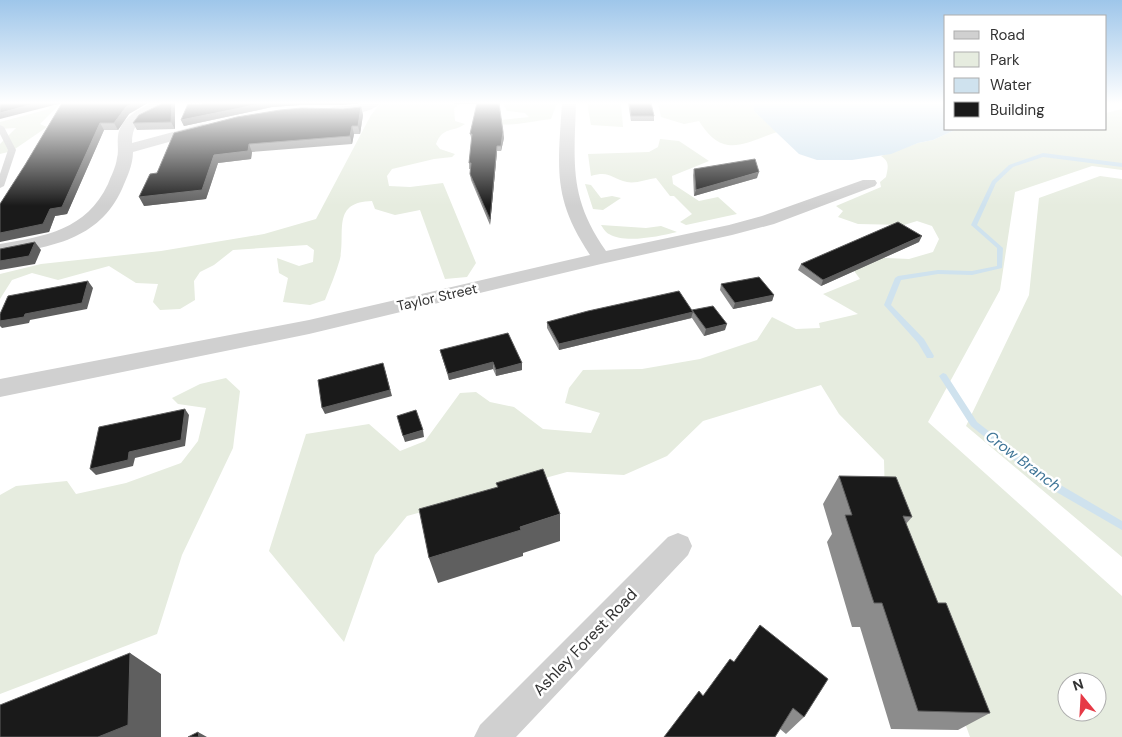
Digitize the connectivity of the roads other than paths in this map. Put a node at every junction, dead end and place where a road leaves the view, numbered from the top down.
1 (6, 137) edge
2 (126, 137) edge
3 (165, 137) edge
4 (569, 137) edge
5 (124, 150) junction
6 (869, 183) dead end
7 (0, 186) edge
8 (0, 250) edge
9 (601, 258) junction
10 (0, 388) edge
11 (678, 546) dead end
12 (492, 737) edge

1 - 7 lane
2 - 5 street
3 - 5 street
4 - 9 street
5 - 8 street
6 - 9 street, Taylor Street
9 - 10 street, Taylor Street
11 - 12 street, Ashley Forest Road

